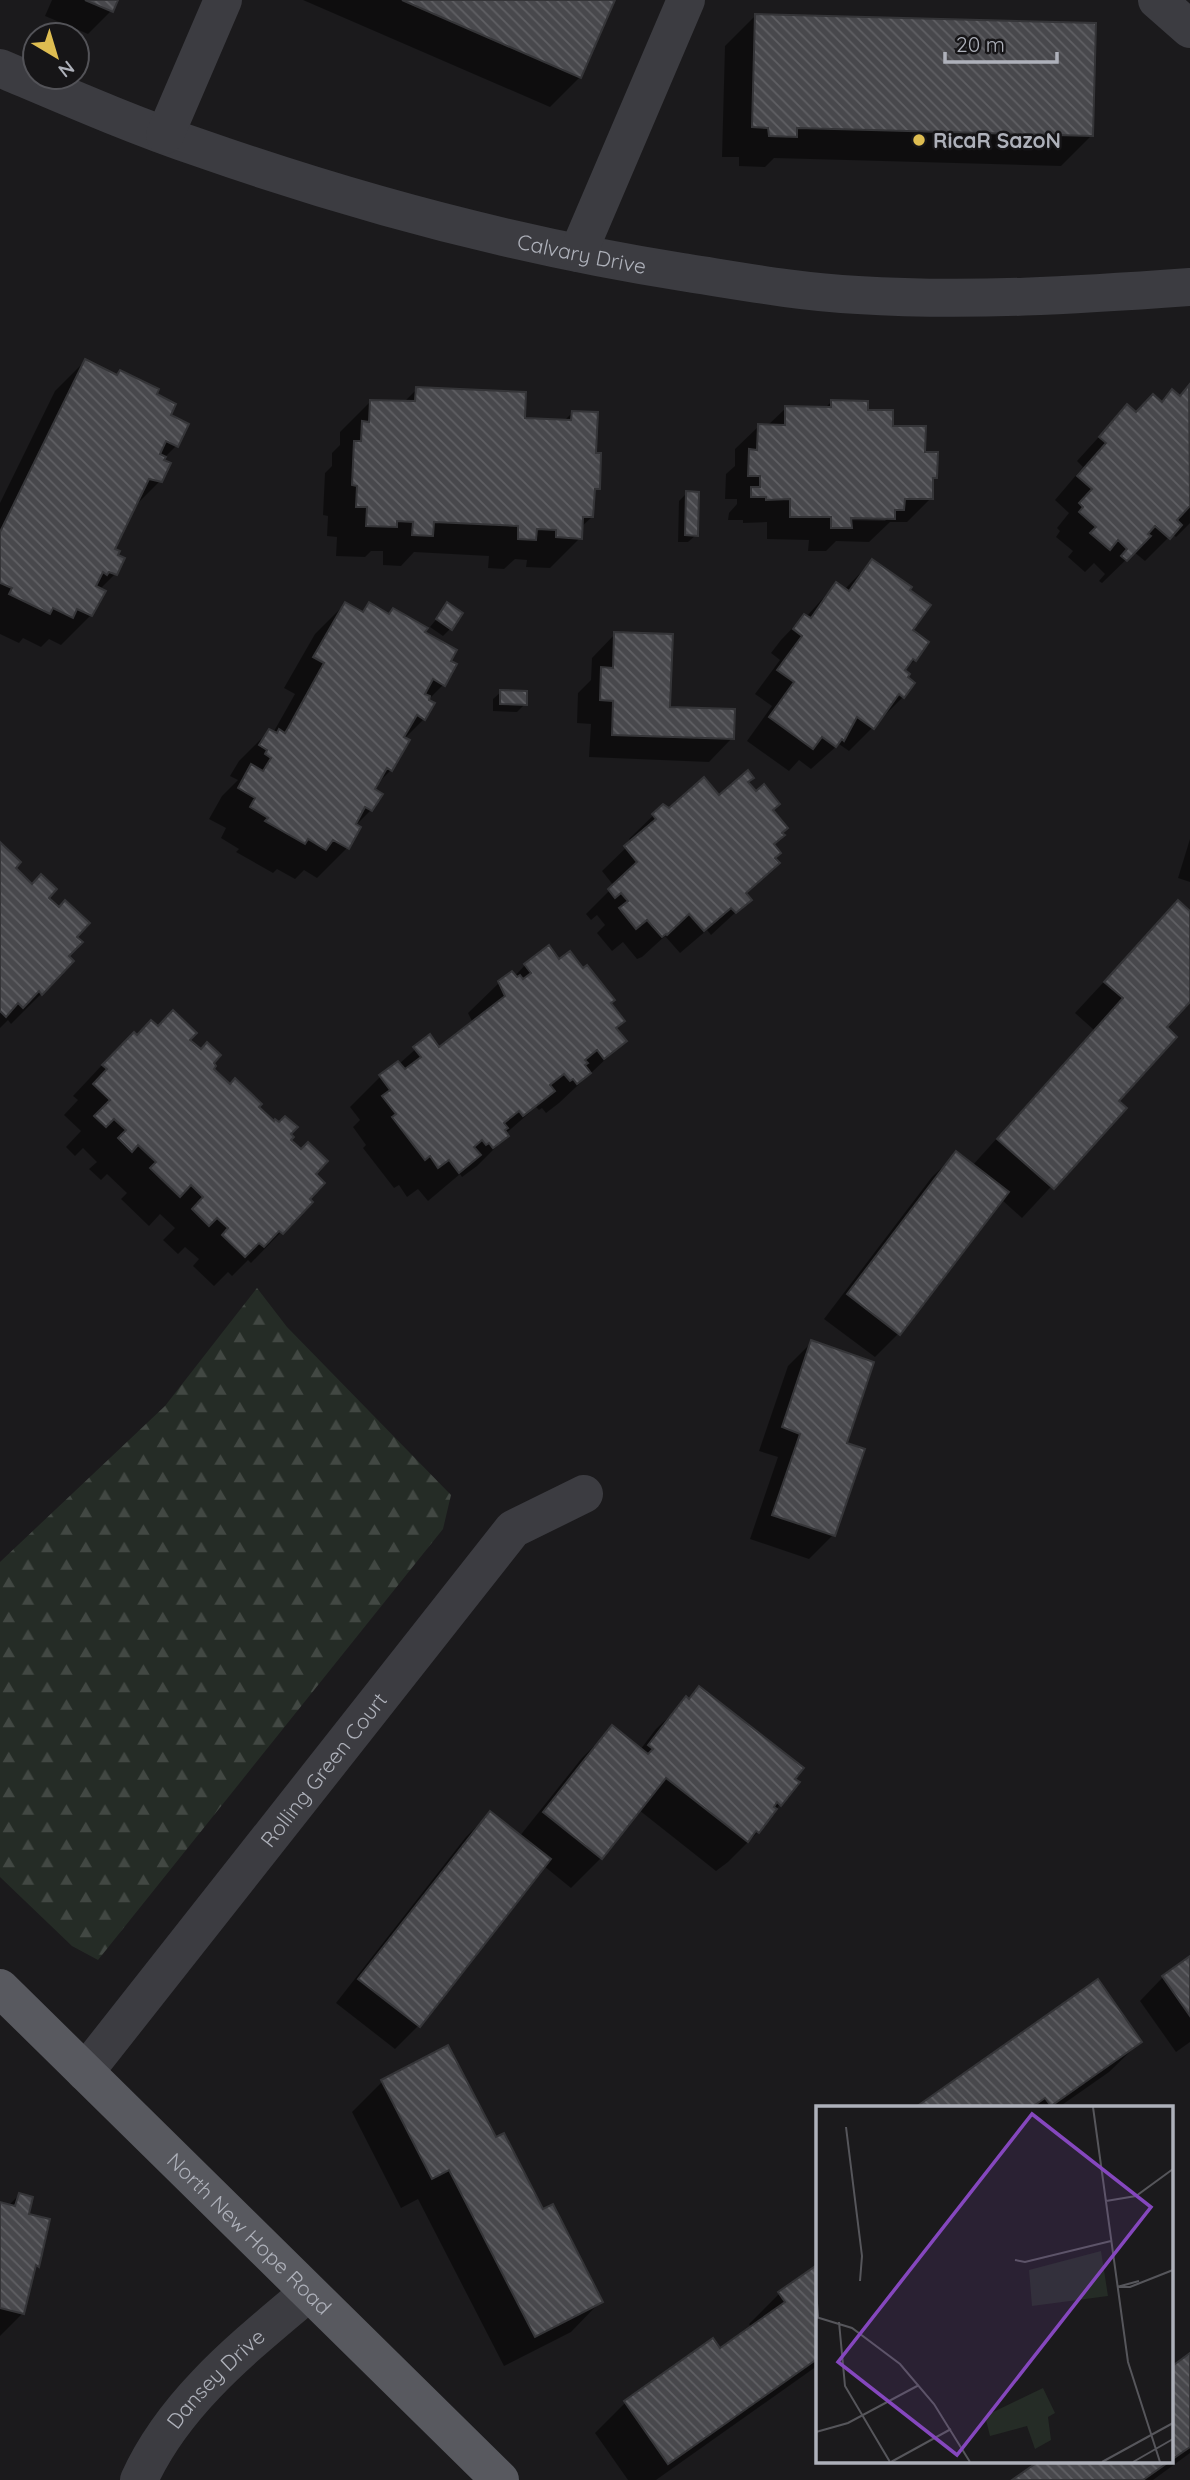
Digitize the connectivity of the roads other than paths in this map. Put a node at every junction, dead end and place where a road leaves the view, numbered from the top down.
1 (223, 0) edge
2 (685, 0) edge
3 (1157, 0) edge
4 (1190, 29) edge
5 (0, 68) edge
6 (165, 135) junction
7 (578, 253) junction
8 (1190, 287) edge
9 (584, 1494) dead end
10 (0, 1988) edge
11 (85, 2072) junction
12 (308, 2293) junction
13 (139, 2480) edge
14 (500, 2480) edge

1 - 6 street
2 - 7 street
3 - 4 street
5 - 6 street, Calvary Drive
6 - 7 street, Calvary Drive
7 - 8 street, Calvary Drive
9 - 11 street, Rolling Green Court
10 - 11 main road, North New Hope Road
11 - 12 main road, North New Hope Road
12 - 13 street, Dansey Drive
12 - 14 main road, North New Hope Road

